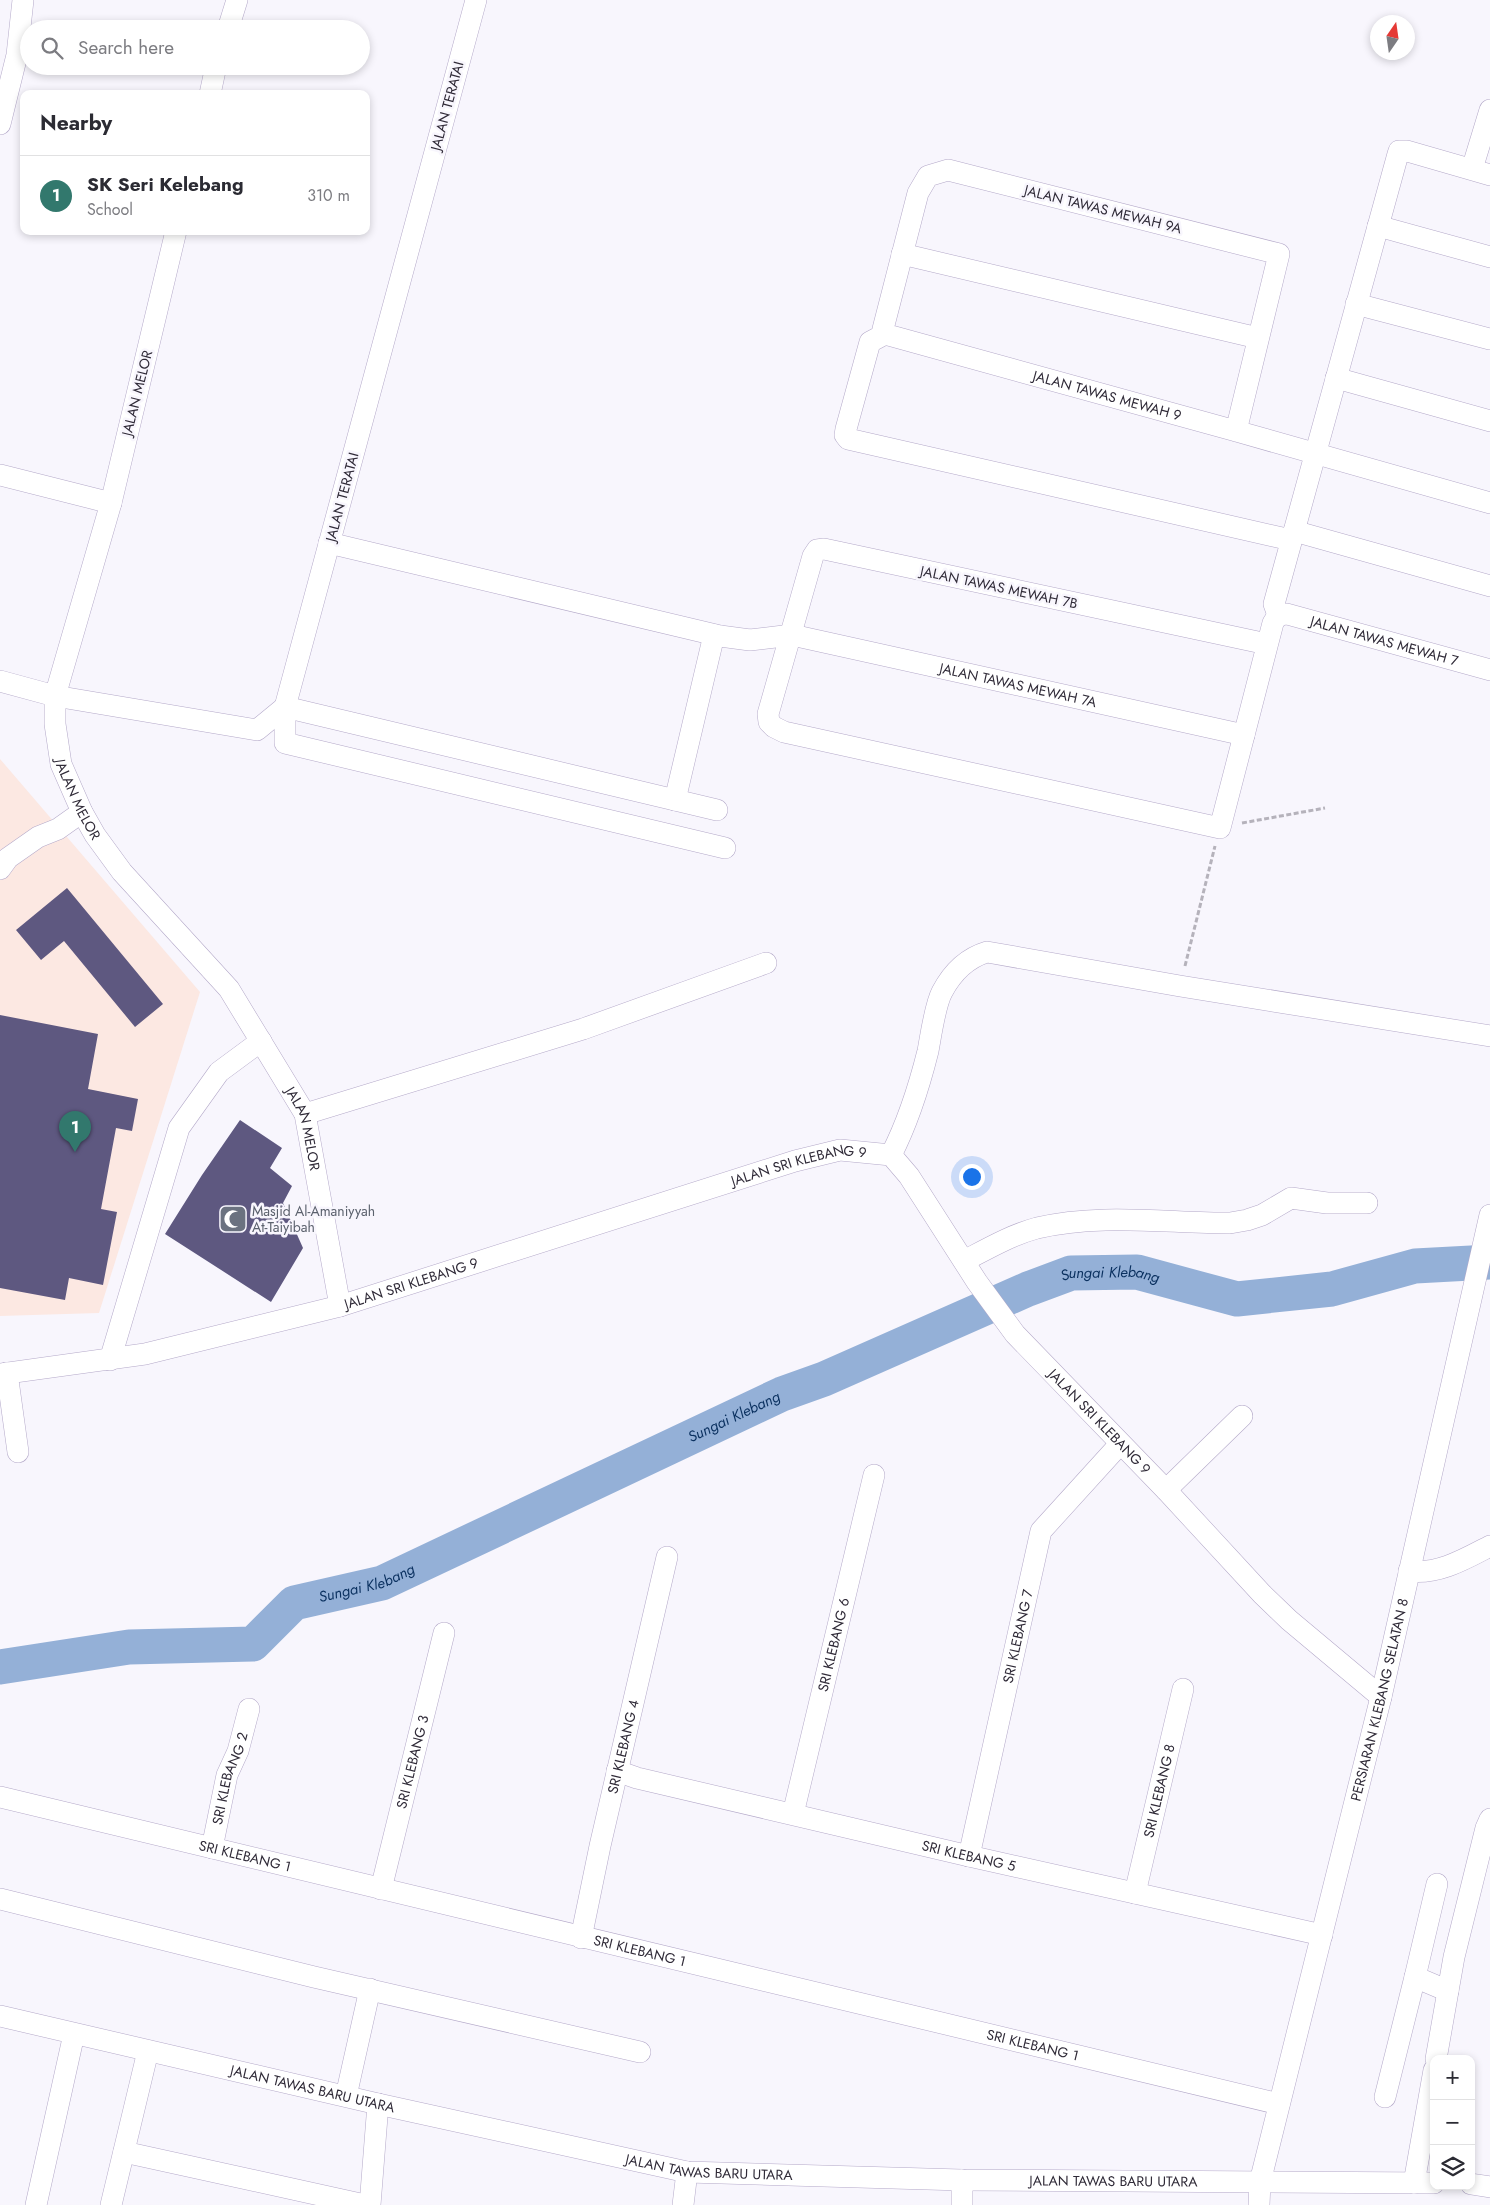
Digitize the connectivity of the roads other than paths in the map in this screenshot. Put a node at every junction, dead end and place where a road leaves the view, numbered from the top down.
1 (23, 0) edge
2 (237, 0) edge
3 (476, 0) edge
4 (21, 20) edge
5 (231, 20) edge
6 (20, 28) edge
7 (214, 75) edge
8 (211, 90) edge
9 (1490, 110) edge
10 (0, 124) edge
11 (1481, 172) edge
12 (1378, 226) junction
13 (175, 235) edge
14 (902, 254) junction
15 (1490, 257) edge
16 (1356, 304) junction
17 (886, 334) junction
18 (1258, 338) junction
19 (1490, 339) edge
20 (1336, 378) junction
21 (1490, 421) edge
22 (1236, 431) junction
23 (1316, 453) junction
24 (0, 474) edge
25 (110, 503) junction
26 (1490, 503) edge
27 (1293, 536) junction
28 (329, 543) junction
29 (1490, 586) edge
30 (1278, 614) junction
31 (714, 635) junction
32 (792, 635) junction
33 (1267, 644) junction
34 (1490, 670) edge
35 (0, 681) edge
36 (55, 696) junction
37 (285, 707) junction
38 (1244, 735) junction
39 (676, 800) junction
40 (717, 810) dead end
41 (82, 812) junction
42 (725, 848) dead end
43 (0, 869) edge
44 (766, 963) dead end
45 (1490, 1036) edge
46 (261, 1041) junction
47 (305, 1114) junction
48 (890, 1155) junction
49 (1367, 1203) dead end
50 (1490, 1215) edge
51 (964, 1261) junction
52 (340, 1306) junction
53 (110, 1360) junction
54 (3, 1374) edge
55 (1242, 1416) dead end
56 (1120, 1444) junction
57 (18, 1452) dead end
58 (874, 1475) dead end
59 (1166, 1490) junction
60 (1490, 1546) edge
61 (667, 1557) dead end
62 (1409, 1571) junction
63 (444, 1633) dead end
64 (1183, 1689) dead end
65 (1381, 1696) junction
66 (249, 1709) dead end
67 (617, 1771) junction
68 (0, 1797) edge
69 (793, 1814) junction
70 (1490, 1820) edge
71 (212, 1848) junction
72 (969, 1856) junction
73 (1437, 1884) dead end
74 (381, 1889) junction
75 (1135, 1893) junction
76 (0, 1899) edge
77 (1322, 1935) junction
78 (581, 1938) junction
79 (1415, 1977) junction
80 (370, 1989) junction
81 (1448, 1991) junction
82 (0, 2016) edge
83 (74, 2034) junction
84 (148, 2051) junction
85 (640, 2052) dead end
86 (1437, 2055) edge
87 (346, 2096) junction
88 (1385, 2097) dead end
89 (1431, 2100) edge
90 (378, 2104) junction
91 (1279, 2104) junction
92 (124, 2152) junction
93 (687, 2172) junction
94 (962, 2180) junction
95 (1260, 2182) junction
96 (1424, 2183) edge
97 (1475, 2185) edge
98 (1490, 2187) edge
99 (36, 2205) edge
100 (111, 2205) edge
101 (365, 2205) edge
102 (370, 2205) edge
103 (683, 2205) edge
104 (962, 2205) edge
105 (1259, 2205) edge

1 - 4 street
2 - 5 street
3 - 28 street, JALAN TERATAI
6 - 10 street
7 - 8 street
9 - 11 street
11 - 12 street
12 - 15 street
12 - 16 street
13 - 25 street, JALAN MELOR
14 - 17 street
14 - 18 street
14 - 18 street, JALAN TAWAS MEWAH 9A
16 - 19 street
16 - 20 street
17 - 22 street, JALAN TAWAS MEWAH 9
17 - 27 street
18 - 22 street
20 - 21 street
20 - 23 street
22 - 23 street, JALAN TAWAS MEWAH 9
23 - 26 street, JALAN TAWAS MEWAH 9
23 - 27 street
24 - 25 street
25 - 36 street, JALAN MELOR
27 - 29 street
27 - 30 street
28 - 31 street, JALAN TAWAS MEWAH 7A
28 - 37 street, JALAN TERATAI
30 - 33 street
30 - 34 street, JALAN TAWAS MEWAH 7
31 - 32 street, JALAN TAWAS MEWAH 7A
31 - 39 street
32 - 33 street, JALAN TAWAS MEWAH 7B
32 - 38 street, JALAN TAWAS MEWAH 7A
32 - 38 street, JALAN TAWAS MEWAH 7B
33 - 38 street
35 - 36 street
36 - 37 street
36 - 41 street, JALAN MELOR
37 - 39 street
37 - 42 street, JALAN TERATAI
39 - 40 street
41 - 43 street
41 - 46 street, JALAN MELOR
44 - 47 street
45 - 48 street
46 - 47 street, JALAN MELOR
46 - 53 street
47 - 52 street, JALAN MELOR
48 - 51 street, JALAN SRI KLEBANG 9
48 - 52 street, JALAN SRI KLEBANG 9
49 - 51 street
50 - 62 street, PERSIARAN KLEBANG SELATAN 8
51 - 56 street, JALAN SRI KLEBANG 9
52 - 53 street, JALAN SRI KLEBANG 9
53 - 54 street, JALAN SRI KLEBANG 9
54 - 57 street
55 - 59 street
56 - 59 street, JALAN SRI KLEBANG 9
56 - 72 street, SRI KLEBANG 7
58 - 69 street, SRI KLEBANG 6
59 - 65 street, JALAN SRI KLEBANG 9
60 - 62 street
61 - 67 street, SRI KLEBANG 4
62 - 65 street, PERSIARAN KLEBANG SELATAN 8
63 - 74 street, SRI KLEBANG 3
64 - 75 street, SRI KLEBANG 8
65 - 77 street, PERSIARAN KLEBANG SELATAN 8
66 - 71 street, SRI KLEBANG 2
67 - 69 street, SRI KLEBANG 5
67 - 78 street, SRI KLEBANG 4
68 - 71 street, SRI KLEBANG 1
69 - 72 street, SRI KLEBANG 5
70 - 81 street
71 - 74 street, SRI KLEBANG 1
72 - 75 street, SRI KLEBANG 5
73 - 79 street
74 - 78 street, SRI KLEBANG 1
75 - 77 street, SRI KLEBANG 5
76 - 80 street
77 - 91 street, PERSIARAN KLEBANG SELATAN 8
78 - 91 street, SRI KLEBANG 1
79 - 81 street
79 - 88 street
80 - 85 street
80 - 87 street
81 - 86 street
82 - 83 street, JALAN TAWAS BARU UTARA
83 - 84 street, JALAN TAWAS BARU UTARA
83 - 99 street
84 - 87 street, JALAN TAWAS BARU UTARA
84 - 92 street
87 - 90 street, JALAN TAWAS BARU UTARA
89 - 96 street
90 - 93 street, JALAN TAWAS BARU UTARA
90 - 102 street
91 - 95 street, PERSIARAN KLEBANG SELATAN 8
92 - 100 street
92 - 101 street
93 - 94 street, JALAN TAWAS BARU UTARA
93 - 103 street
94 - 95 street, JALAN TAWAS BARU UTARA
94 - 104 street
95 - 96 street, JALAN TAWAS BARU UTARA
95 - 105 street, PERSIARAN KLEBANG SELATAN 8
97 - 98 street

